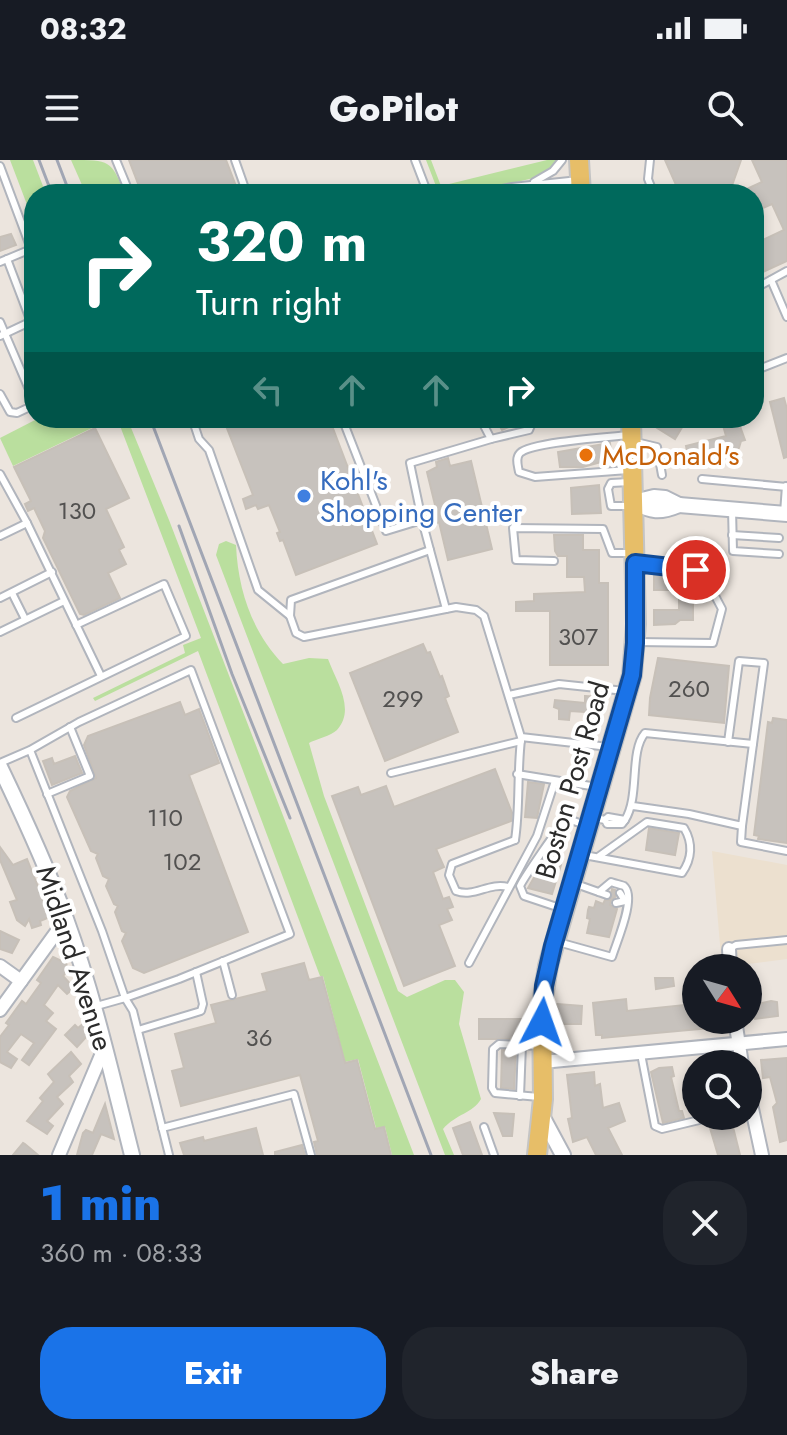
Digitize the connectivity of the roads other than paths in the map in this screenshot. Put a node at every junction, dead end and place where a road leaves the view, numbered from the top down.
1 (116, 160) edge
2 (235, 160) edge
3 (415, 160) edge
4 (562, 160) edge
5 (579, 160) edge
6 (650, 160) edge
7 (0, 166) edge
8 (126, 184) edge
9 (243, 184) edge
10 (424, 184) edge
11 (530, 184) edge
12 (578, 184) edge
13 (650, 184) edge
14 (24, 230) edge
15 (24, 252) edge
16 (3, 260) edge
17 (787, 271) edge
18 (771, 280) junction
19 (764, 284) edge
20 (24, 304) edge
21 (787, 317) edge
22 (0, 322) edge
23 (24, 325) edge
24 (2, 335) edge
25 (787, 358) edge
26 (764, 367) edge
27 (24, 382) edge
28 (0, 394) edge
29 (24, 409) edge
30 (195, 428) edge
31 (346, 428) edge
32 (485, 428) edge
33 (530, 428) edge
34 (632, 431) edge
35 (491, 439) junction
36 (0, 474) edge
37 (633, 475) junction
38 (662, 475) dead end
39 (702, 479) dead end
40 (786, 486) edge
41 (634, 504) junction
42 (732, 509) junction
43 (785, 514) edge
44 (422, 520) junction
45 (27, 523) junction
46 (732, 535) junction
47 (0, 536) edge
48 (779, 538) dead end
49 (430, 550) junction
50 (779, 554) dead end
51 (635, 558) junction
52 (554, 561) dead end
53 (52, 572) junction
54 (12, 593) junction
55 (0, 598) edge
56 (64, 601) junction
57 (446, 609) junction
58 (290, 616) junction
59 (25, 619) junction
60 (76, 625) junction
61 (0, 632) edge
62 (635, 641) junction
63 (101, 676) junction
64 (628, 691) junction
65 (509, 695) junction
66 (16, 718) dead end
67 (70, 727) junction
68 (521, 739) junction
69 (728, 742) junction
70 (753, 744) junction
71 (613, 747) junction
72 (30, 750) junction
73 (1, 770) edge
74 (391, 773) dead end
75 (517, 774) junction
76 (555, 781) junction
77 (600, 788) junction
78 (47, 794) junction
79 (633, 806) junction
80 (595, 821) junction
81 (742, 826) junction
82 (515, 840) junction
83 (527, 851) junction
84 (787, 851) edge
85 (589, 856) junction
86 (572, 883) junction
87 (508, 887) junction
88 (599, 892) junction
89 (607, 895) dead end
90 (564, 909) junction
91 (66, 919) junction
92 (787, 940) edge
93 (554, 941) junction
94 (729, 949) joint
95 (729, 954) edge
96 (223, 961) junction
97 (469, 963) dead end
98 (0, 966) edge
99 (196, 972) junction
100 (21, 981) junction
101 (232, 995) dead end
102 (125, 998) junction
103 (93, 1007) junction
104 (0, 1010) edge
105 (138, 1030) junction
106 (737, 1034) edge
107 (787, 1039) edge
108 (738, 1043) junction
109 (522, 1045) junction
110 (105, 1046) junction
111 (739, 1050) edge
112 (640, 1053) junction
113 (542, 1054) junction
114 (520, 1096) junction
115 (543, 1106) junction
116 (682, 1124) edge
117 (484, 1127) dead end
118 (162, 1128) junction
119 (756, 1130) edge
120 (59, 1155) edge
121 (132, 1155) edge
122 (169, 1155) edge
123 (311, 1155) edge
124 (494, 1155) edge
125 (537, 1155) edge
126 (563, 1155) edge
127 (762, 1155) edge

1 - 8 lane
2 - 9 lane
3 - 10 lane
4 - 11 lane
5 - 12 main road
6 - 13 lane
7 - 14 lane
15 - 16 lane
16 - 20 lane
17 - 18 lane
18 - 19 lane
18 - 21 lane
22 - 24 lane
23 - 24 lane
24 - 27 lane
25 - 26 lane
28 - 29 lane
30 - 58 lane
31 - 44 lane
32 - 35 lane
33 - 35 lane
34 - 37 main road, Boston Post Road
34 - 37 lane
34 - 38 lane
35 - 44 lane
36 - 45 lane
37 - 41 main road, Boston Post Road
37 - 41 lane
39 - 40 lane
40 - 43 lane
41 - 42 street
41 - 51 main road, Boston Post Road
42 - 43 street
42 - 46 lane
44 - 49 lane
45 - 47 lane
45 - 53 lane
46 - 48 lane
46 - 50 lane
49 - 57 lane
49 - 58 lane
51 - 52 lane
51 - 62 main road, Boston Post Road
51 - 62 lane
53 - 54 lane
53 - 56 lane
54 - 55 lane
54 - 59 lane
56 - 59 lane
56 - 60 lane
57 - 58 lane
57 - 65 lane
59 - 61 lane
60 - 63 lane
60 - 63 lane
62 - 64 main road, Boston Post Road
63 - 66 lane
64 - 65 lane
64 - 71 main road, Boston Post Road
65 - 68 lane
67 - 72 lane
67 - 78 lane
67 - 96 lane
68 - 71 lane
68 - 74 lane
68 - 75 lane
69 - 70 lane
69 - 70 lane
69 - 79 lane
70 - 81 lane
71 - 77 main road, Boston Post Road
72 - 73 lane
72 - 78 lane
73 - 91 street, Midland Avenue
75 - 76 lane
75 - 82 lane
76 - 77 lane
76 - 83 lane
77 - 80 main road, Boston Post Road
78 - 102 lane
79 - 80 lane
79 - 81 lane
80 - 85 main road, Boston Post Road
80 - 90 lane
81 - 84 lane
82 - 83 lane
82 - 87 lane
83 - 87 lane
85 - 85 lane
85 - 86 main road, Boston Post Road
86 - 88 lane
86 - 90 main road, Boston Post Road
87 - 97 lane
88 - 89 lane
88 - 93 lane
90 - 93 main road, Boston Post Road
91 - 100 street
91 - 103 street, Midland Avenue
92 - 94 lane
93 - 113 main road, Boston Post Road
94 - 95 street
96 - 99 lane
96 - 101 lane
98 - 100 street
99 - 102 lane
99 - 105 lane
100 - 104 street
102 - 103 lane
102 - 105 lane
103 - 110 street, Midland Avenue
105 - 118 lane
106 - 108 street
107 - 108 street
108 - 111 street
108 - 112 street
109 - 113 lane
109 - 114 lane
109 - 114 lane
110 - 120 street
110 - 121 street, Midland Avenue
112 - 113 street
112 - 116 lane
113 - 115 main road, Boston Post Road
114 - 115 lane
115 - 125 main road, Boston Post Road
115 - 126 street
117 - 124 lane
118 - 122 lane
118 - 123 lane
119 - 127 street

